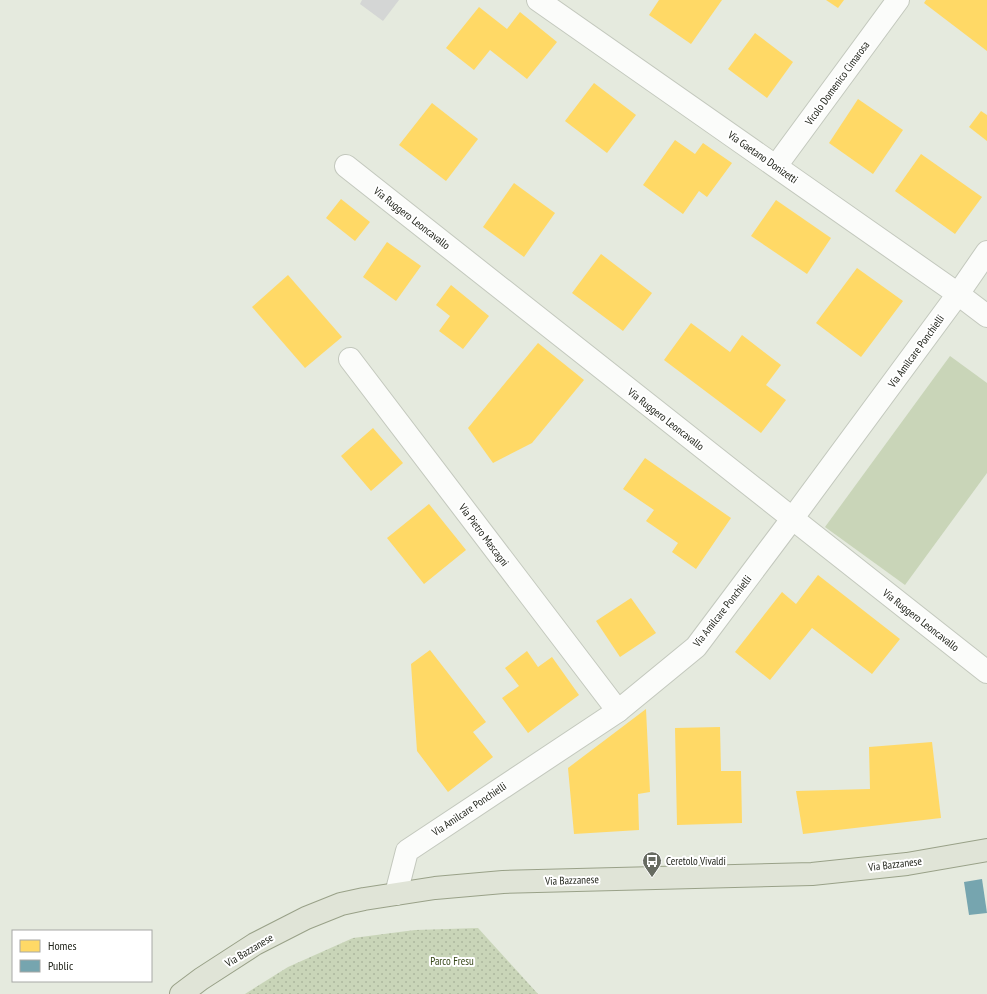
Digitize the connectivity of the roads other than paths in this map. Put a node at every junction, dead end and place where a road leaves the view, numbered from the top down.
1 (538, 0) edge
2 (898, 0) edge
3 (346, 166) dead end
4 (776, 166) junction
5 (987, 252) edge
6 (958, 294) junction
7 (987, 316) edge
8 (350, 360) dead end
9 (792, 519) junction
10 (987, 672) edge
11 (618, 711) junction
12 (987, 850) edge
13 (396, 894) junction
14 (181, 994) edge

1 - 4 street, Via Gaetano Donizetti
2 - 4 street, Vicolo Domenico Cimarosa
3 - 9 street, Via Ruggero Leoncavallo
4 - 6 street, Via Gaetano Donizetti
5 - 6 street, Via Amilcare Ponchielli
6 - 7 street, Via Gaetano Donizetti
6 - 9 street, Via Amilcare Ponchielli
8 - 11 street, Via Pietro Mascagni
9 - 10 street, Via Ruggero Leoncavallo
9 - 11 street, Via Amilcare Ponchielli
11 - 13 street, Via Amilcare Ponchielli
12 - 13 main road, Via Bazzanese
13 - 14 main road, Via Bazzanese

